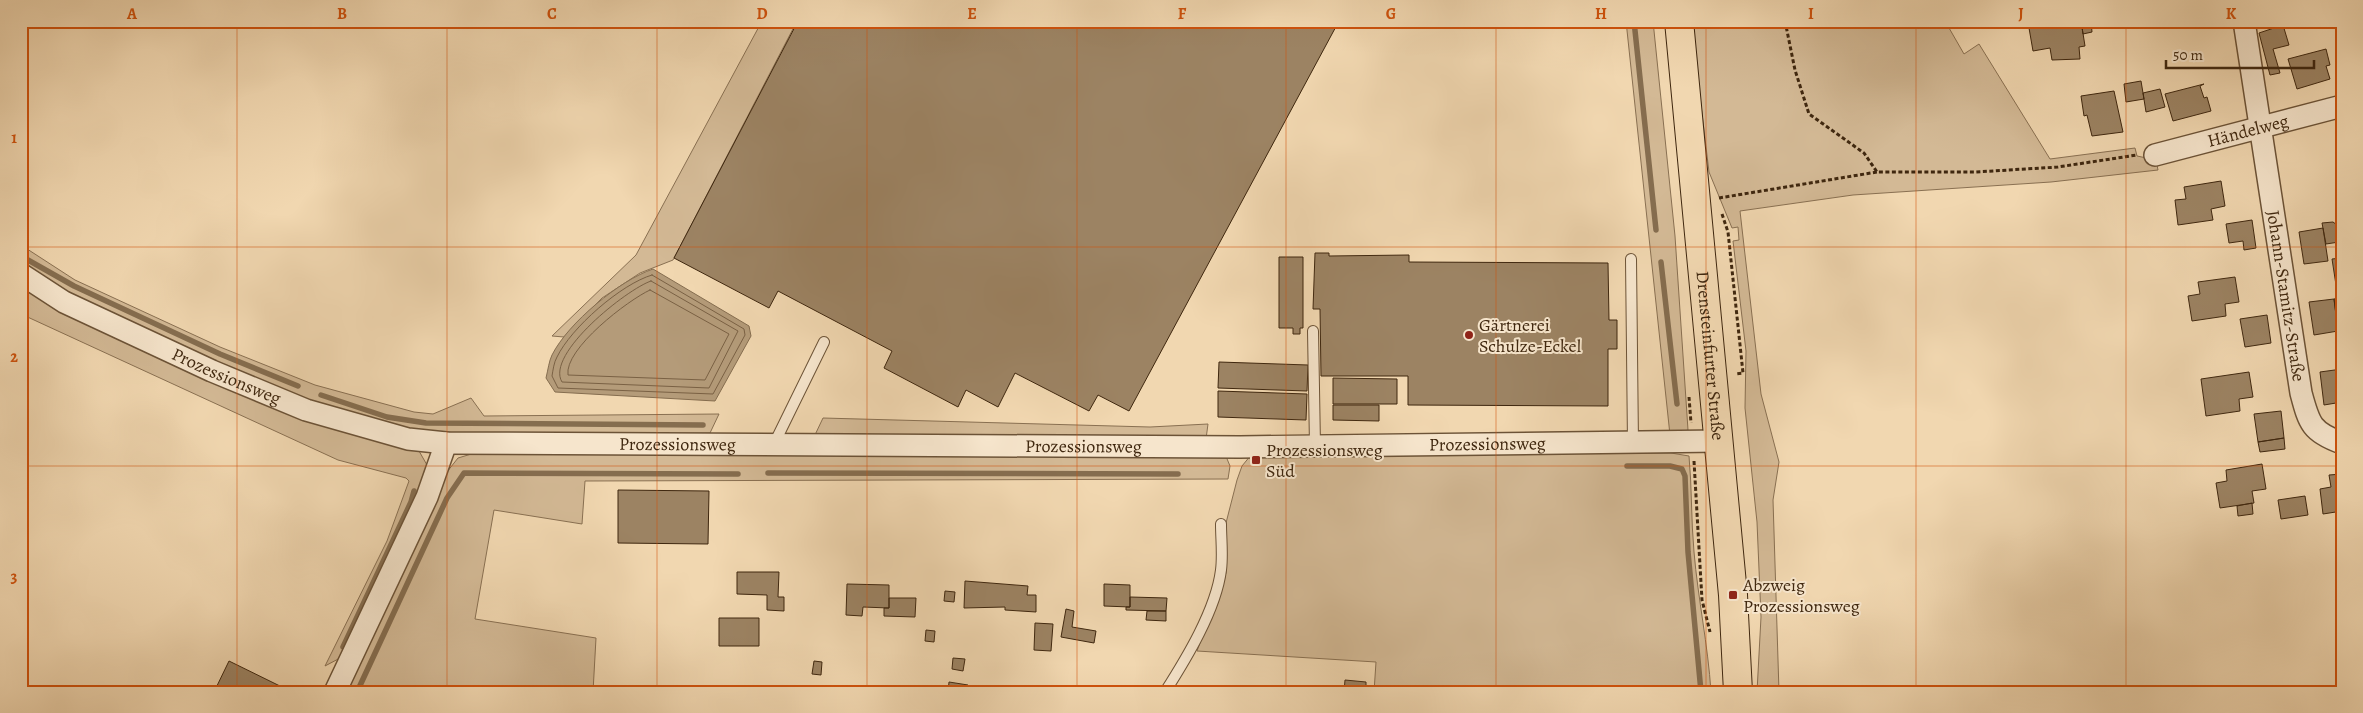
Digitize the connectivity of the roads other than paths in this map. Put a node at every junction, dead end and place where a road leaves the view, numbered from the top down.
1 (1679, 21) edge
2 (2244, 21) edge
3 (2342, 106) edge
4 (2260, 127) junction
5 (2155, 155) road end
6 (1631, 260) dead end
7 (21, 274) edge
8 (1313, 331) dead end
9 (824, 342) dead end
10 (1719, 441) junction
11 (446, 443) junction
12 (2342, 443) edge
13 (1632, 444) junction
14 (773, 445) junction
15 (1315, 446) junction
16 (1221, 524) dead end
17 (335, 692) edge
18 (1165, 692) edge
19 (1738, 692) edge

1 - 10 main road, Drensteinfurter Straße
2 - 4 street, Johann-Stamitz-Straße
3 - 4 street, Händelweg
4 - 5 street, Händelweg
4 - 12 street, Johann-Stamitz-Straße
6 - 13 lane
7 - 11 street, Prozessionsweg
8 - 15 lane
9 - 14 lane
10 - 13 street, Prozessionsweg
10 - 19 main road, Drensteinfurter Straße
11 - 14 street, Prozessionsweg
11 - 17 street
13 - 15 street, Prozessionsweg
14 - 15 street, Prozessionsweg
16 - 18 lane

